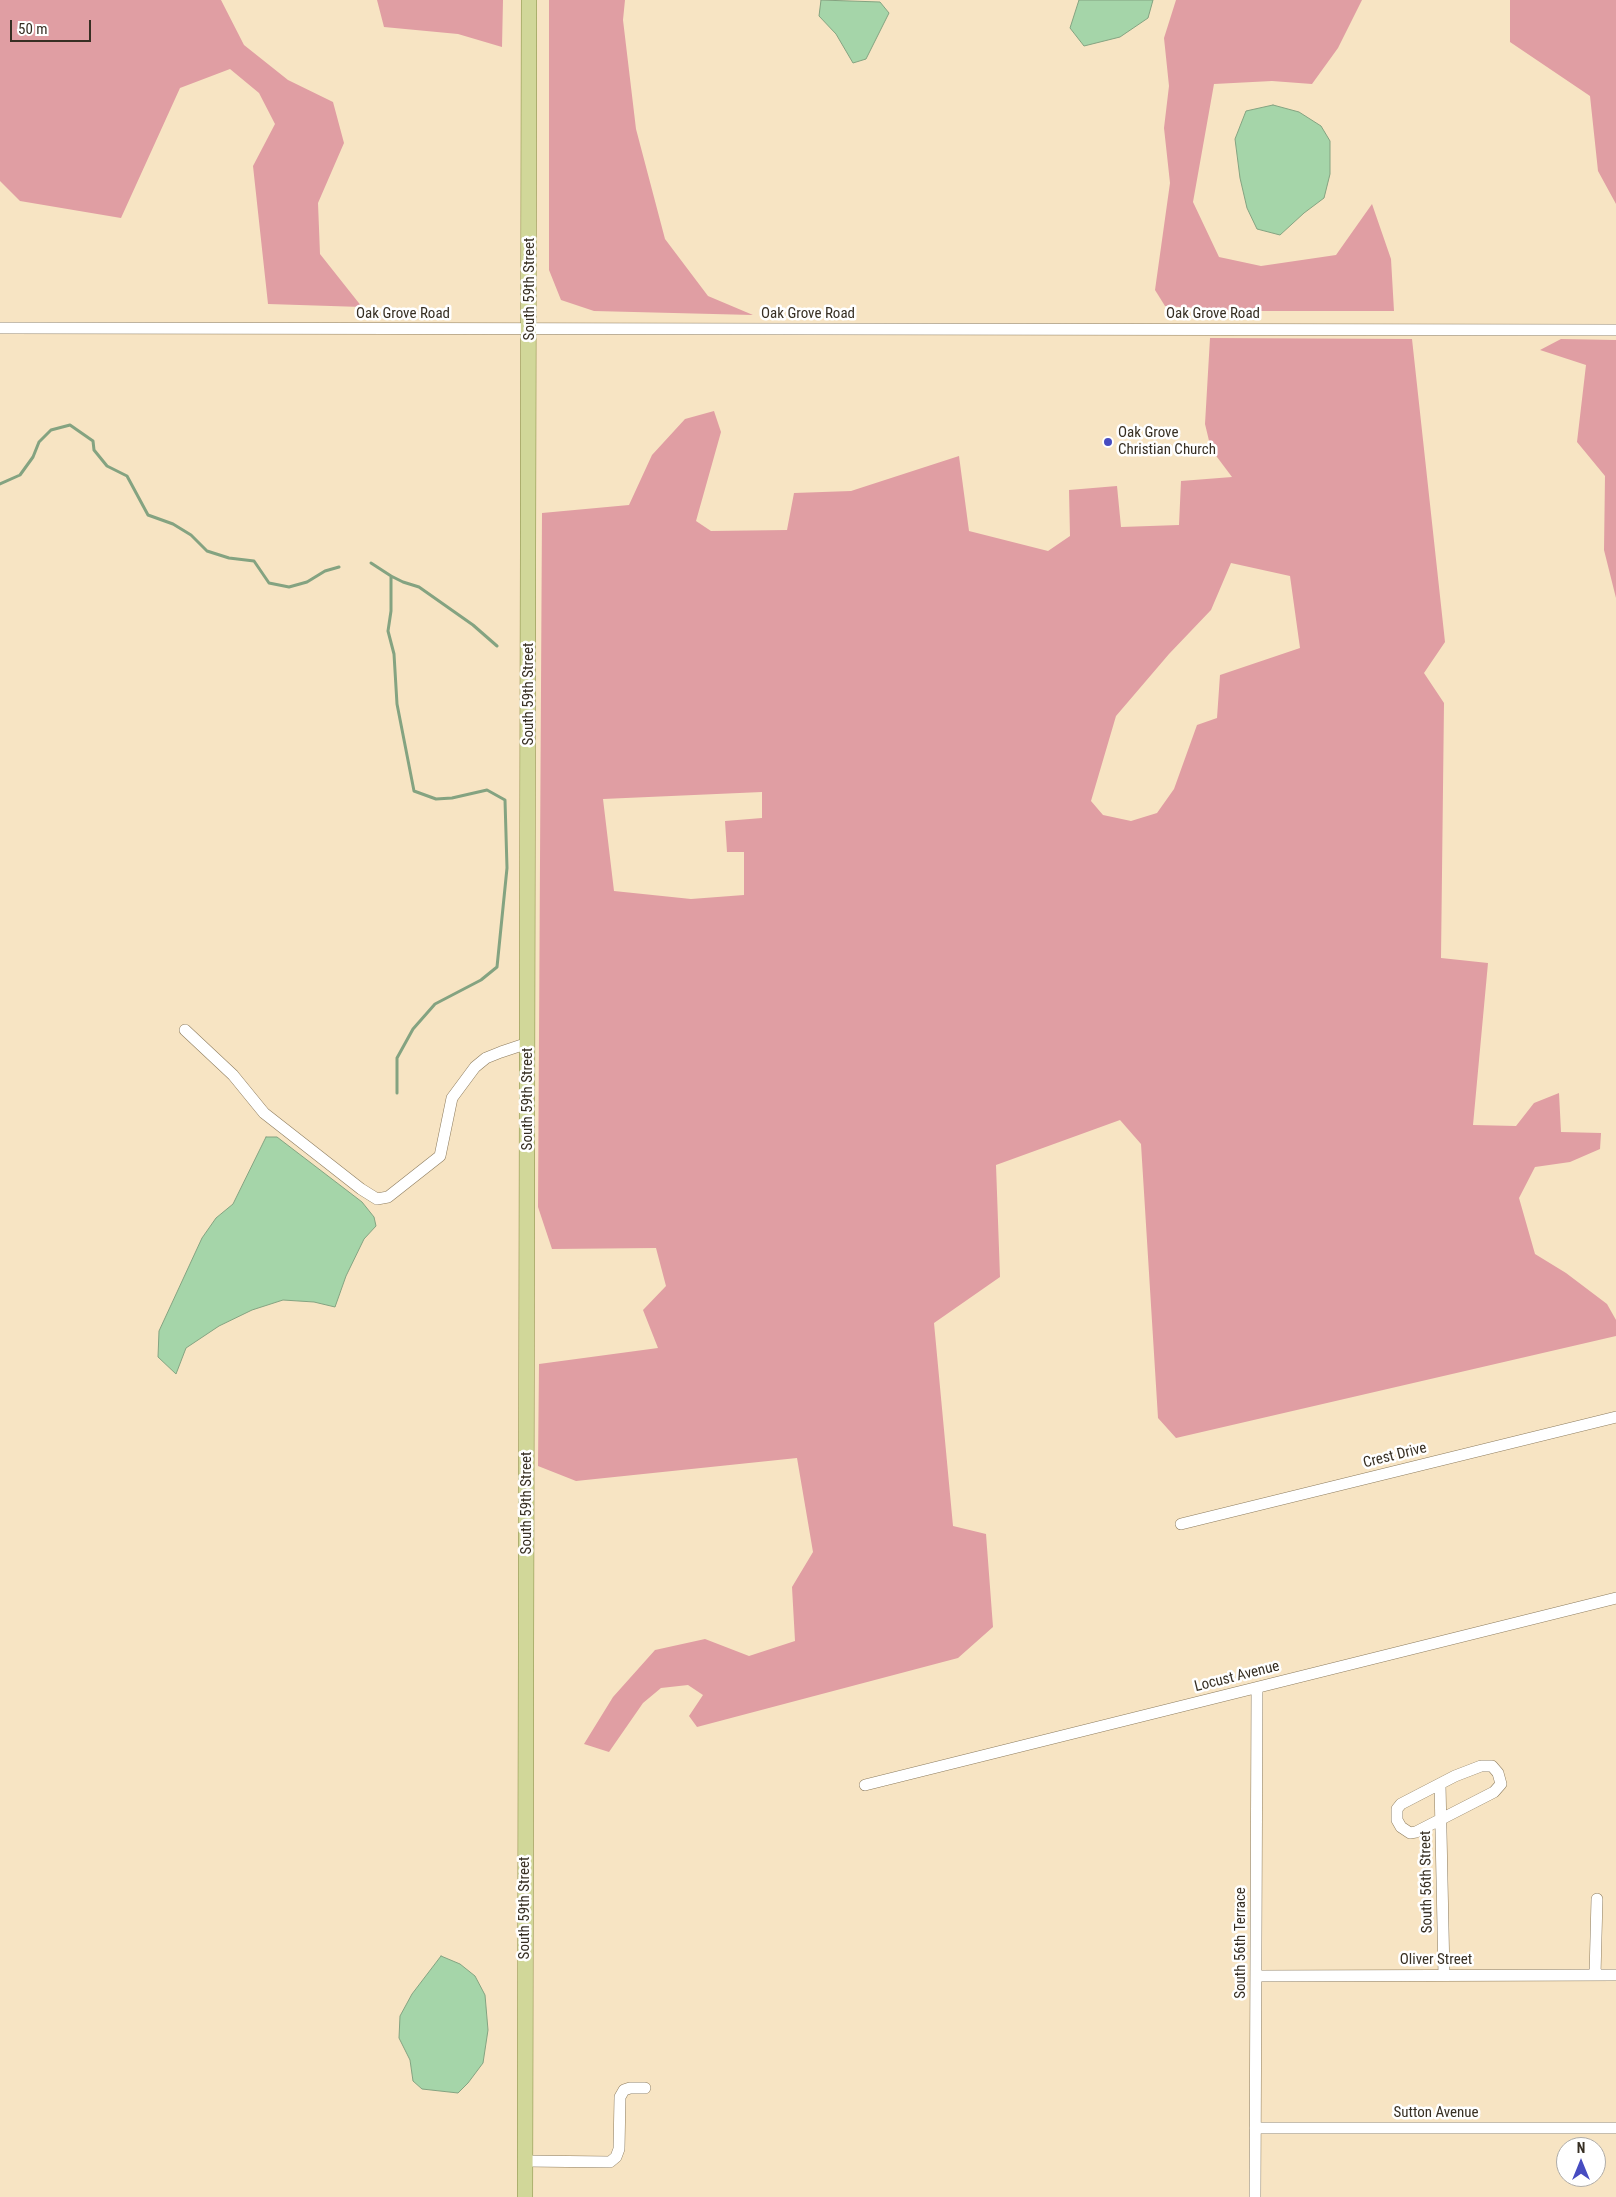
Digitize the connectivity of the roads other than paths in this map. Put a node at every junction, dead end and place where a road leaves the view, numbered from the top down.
1 (530, 0) edge
2 (0, 328) edge
3 (530, 329) junction
4 (1616, 330) edge
5 (185, 1030) dead end
6 (528, 1043) junction
7 (1616, 1417) edge
8 (1181, 1524) dead end
9 (1616, 1598) edge
10 (1256, 1688) junction
11 (1440, 1784) junction
12 (866, 1786) dead end
13 (1442, 1819) junction
14 (1597, 1899) dead end
15 (1444, 1975) junction
16 (1595, 1975) junction
17 (1616, 1975) edge
18 (1256, 1976) junction
19 (645, 2088) dead end
20 (1255, 2128) junction
21 (1616, 2128) edge
22 (525, 2162) junction
23 (524, 2197) edge
24 (1255, 2197) edge

1 - 3 main road, South 59th Street
2 - 3 street, Oak Grove Road
3 - 4 street, Oak Grove Road
3 - 6 main road, South 59th Street
5 - 6 street
6 - 22 main road, South 59th Street
7 - 8 street, Crest Drive
9 - 10 street, Locust Avenue
10 - 12 street, Locust Avenue
10 - 18 street, South 56th Terrace
11 - 13 street, South 56th Street
11 - 13 street, South 56th Street
11 - 13 street, South 56th Street
13 - 15 street, South 56th Street
14 - 16 street
15 - 16 street, Oliver Street
15 - 18 street, Oliver Street
16 - 17 street, Oliver Street
18 - 20 street, South 56th Terrace
19 - 22 street
20 - 21 street, Sutton Avenue
20 - 24 street, South 56th Terrace
22 - 23 main road, South 59th Street

